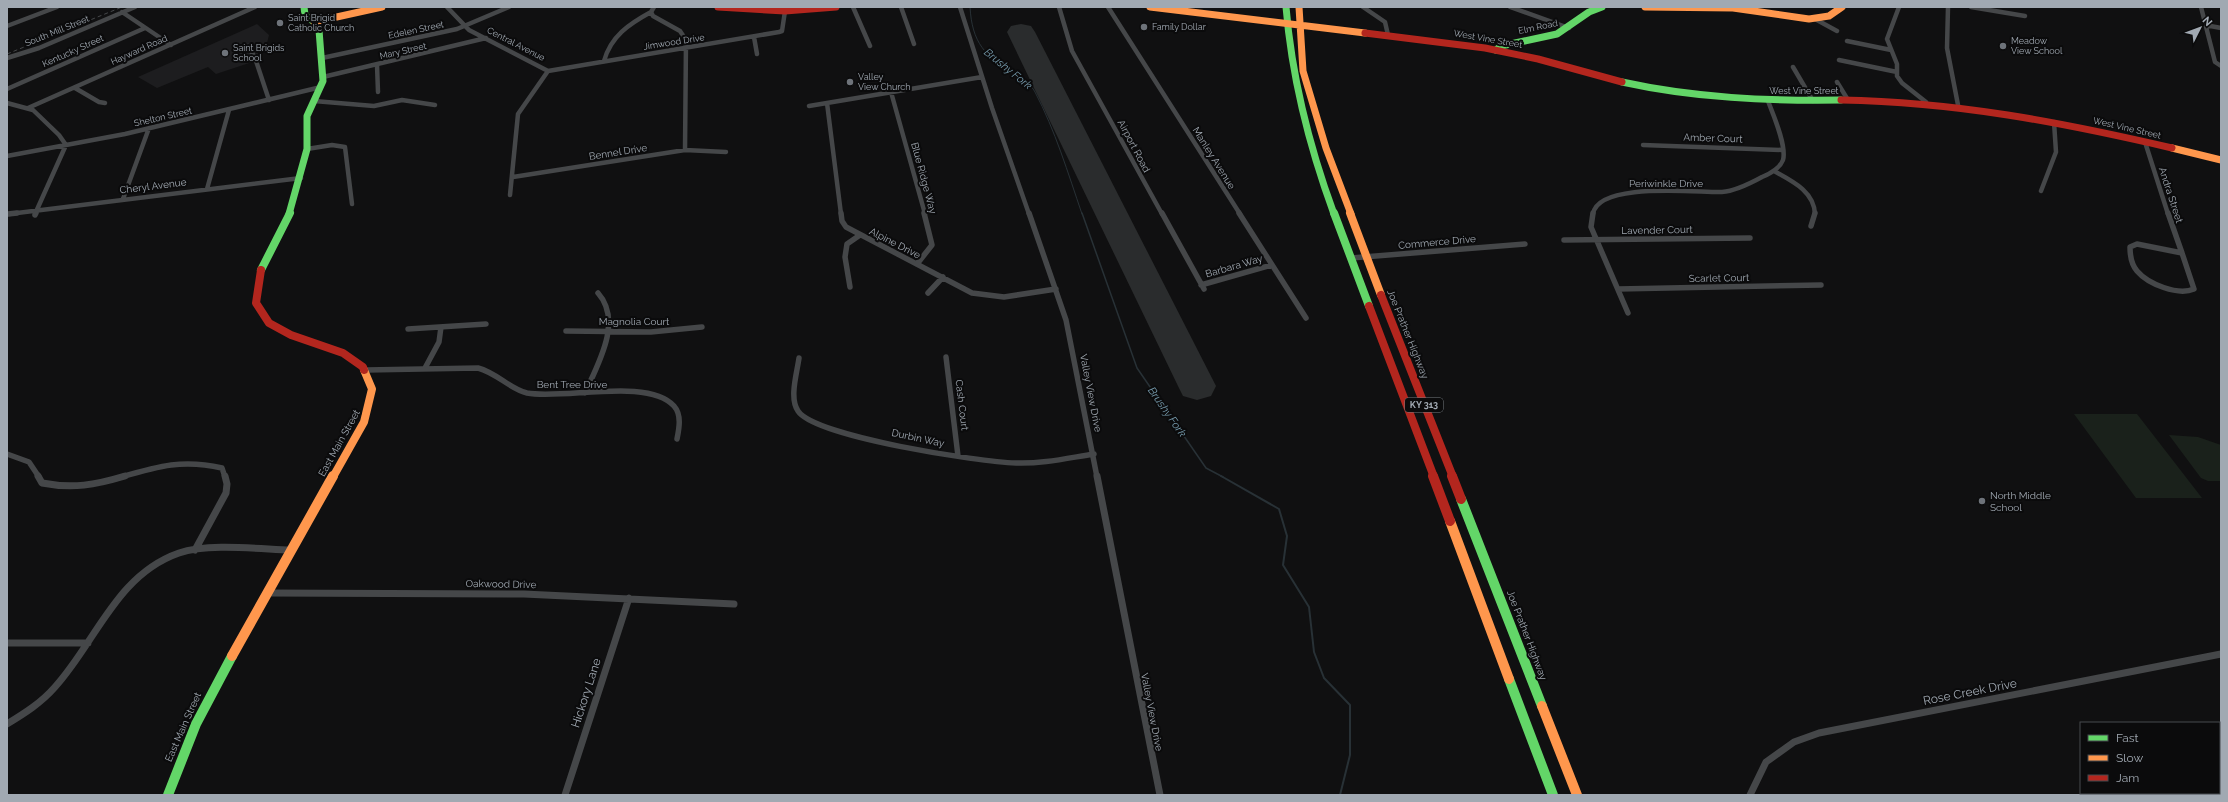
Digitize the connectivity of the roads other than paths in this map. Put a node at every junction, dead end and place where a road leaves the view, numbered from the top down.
1 (57, 7) edge
2 (135, 7) edge
3 (255, 7) edge
4 (304, 7) edge
5 (382, 7) edge
6 (447, 7) edge
7 (509, 7) edge
8 (654, 7) edge
9 (718, 7) edge
10 (831, 7) edge
11 (853, 7) edge
12 (901, 7) edge
13 (960, 7) edge
14 (1059, 7) edge
15 (1108, 7) edge
16 (1150, 7) edge
17 (1286, 7) edge
18 (1299, 7) edge
19 (1363, 7) edge
20 (1510, 7) edge
21 (1602, 7) edge
22 (1645, 7) edge
23 (1842, 7) edge
24 (1899, 7) edge
25 (1948, 7) edge
26 (1971, 7) edge
27 (2201, 7) edge
28 (1519, 8) edge
29 (785, 10) junction
30 (122, 12) junction
31 (651, 12) junction
32 (2025, 16) dead end
33 (1815, 19) junction
34 (314, 22) junction
35 (1286, 23) junction
36 (1299, 25) junction
37 (7, 26) edge
38 (2206, 26) junction
39 (465, 27) junction
40 (145, 28) junction
41 (1569, 28) junction
42 (2221, 28) edge
43 (1837, 31) dead end
44 (1388, 35) junction
45 (754, 37) junction
46 (486, 38) junction
47 (1847, 41) dead end
48 (914, 44) dead end
49 (170, 45) junction
50 (248, 46) dead end
51 (870, 46) dead end
52 (687, 48) junction
53 (1496, 50) junction
54 (1891, 50) junction
55 (757, 54) dead end
56 (7, 58) edge
57 (322, 58) junction
58 (1839, 60) dead end
59 (604, 61) junction
60 (377, 65) junction
61 (2220, 65) edge
62 (1793, 66) dead end
63 (548, 71) junction
64 (1897, 72) junction
65 (323, 77) junction
66 (982, 77) junction
67 (1837, 82) dead end
68 (321, 87) junction
69 (75, 88) junction
70 (7, 89) edge
71 (378, 92) dead end
72 (891, 92) junction
73 (269, 100) junction
74 (1848, 100) junction
75 (314, 101) junction
76 (1768, 101) junction
77 (1813, 101) junction
78 (1926, 102) junction
79 (7, 103) edge
80 (105, 103) dead end
81 (827, 103) junction
82 (435, 105) dead end
83 (1958, 105) junction
84 (809, 106) dead end
85 (28, 108) junction
86 (229, 110) junction
87 (2054, 122) junction
88 (149, 128) junction
89 (2145, 142) junction
90 (1643, 145) dead end
91 (66, 147) junction
92 (307, 149) junction
93 (685, 150) junction
94 (1782, 150) junction
95 (726, 152) dead end
96 (7, 156) edge
97 (2221, 160) edge
98 (1774, 171) junction
99 (512, 177) junction
100 (301, 178) junction
101 (206, 189) junction
102 (2041, 191) dead end
103 (510, 195) dead end
104 (123, 199) junction
105 (352, 204) dead end
106 (38, 210) junction
107 (8, 214) edge
108 (36, 215) dead end
109 (1811, 226) dead end
110 (860, 235) junction
111 (1750, 238) dead end
112 (1564, 240) dead end
113 (1597, 240) junction
114 (1525, 244) dead end
115 (2182, 253) junction
116 (1366, 257) junction
117 (1351, 258) junction
118 (917, 264) junction
119 (1272, 265) junction
120 (943, 277) junction
121 (1821, 285) dead end
122 (850, 287) dead end
123 (1202, 287) joint
124 (1056, 289) junction
125 (1618, 289) junction
126 (598, 293) dead end
127 (928, 293) dead end
128 (1628, 313) dead end
129 (1306, 318) dead end
130 (486, 324) dead end
131 (441, 327) junction
132 (702, 327) dead end
133 (408, 329) dead end
134 (609, 330) junction
135 (566, 331) dead end
136 (946, 357) dead end
137 (800, 358) dead end
138 (426, 368) junction
139 (366, 370) junction
140 (585, 393) junction
141 (677, 439) dead end
142 (7, 454) edge
143 (1094, 454) junction
144 (958, 456) junction
145 (195, 550) junction
146 (291, 550) junction
147 (267, 593) junction
148 (629, 598) junction
149 (734, 604) dead end
150 (8, 643) dead end
151 (88, 643) junction
152 (2221, 654) edge
153 (7, 724) edge
154 (168, 795) edge
155 (566, 795) edge
156 (1160, 795) edge
157 (1553, 795) edge
158 (1577, 795) edge
159 (1750, 795) edge

1 - 37 street
2 - 30 street, South Mill Street
3 - 49 street, Hayward Road
4 - 34 main road, East Main Street
5 - 34 main road
6 - 39 street, Central Avenue
7 - 39 street, Edelen Street
8 - 31 street
9 - 29 main road
10 - 29 main road
11 - 51 street
12 - 48 street
13 - 66 street, Valley View Drive
14 - 123 street, Airport Road
15 - 119 street, Manley Avenue
16 - 35 main road, West Vine Street
17 - 35 main road, KY 313
18 - 36 main road, Joe Prather Highway / KY 313
19 - 44 street
20 - 28 street
21 - 41 main road, Elm Road
22 - 33 main road
23 - 33 main road
24 - 54 street
25 - 83 street
26 - 32 street
27 - 38 street
28 - 41 street
29 - 45 street, Jimwood Drive
30 - 40 street
30 - 56 street, South Mill Street
31 - 52 street
31 - 59 street
33 - 43 street
34 - 57 main road, East Main Street
35 - 36 main road, West Vine Street
35 - 117 main road, KY 313
36 - 44 main road, West Vine Street
36 - 116 main road, Joe Prather Highway / KY 313
38 - 42 street
38 - 61 street
39 - 46 street, Central Avenue
39 - 57 street, Edelen Street
40 - 49 street
40 - 70 street, Kentucky Street
41 - 53 main road, Elm Road
44 - 53 main road, West Vine Street
45 - 52 street, Jimwood Drive
45 - 55 street
46 - 60 street, Mary Street
46 - 63 street, Central Avenue
47 - 54 street
49 - 69 street, Hayward Road
50 - 73 street
52 - 59 street, Jimwood Drive
52 - 93 street
53 - 76 main road, West Vine Street
54 - 64 street
57 - 65 main road, East Main Street
58 - 64 street
59 - 63 street, Jimwood Drive
60 - 65 street, Mary Street
60 - 71 street
62 - 77 street
63 - 99 street, Central Avenue
64 - 78 street
65 - 68 main road, East Main Street
66 - 72 street
66 - 124 street, Valley View Drive
67 - 74 street
68 - 73 street, Shelton Street
68 - 75 main road, East Main Street
69 - 80 street
69 - 85 street, Hayward Road
72 - 81 street
72 - 118 street, Blue Ridge Way
73 - 86 street, Shelton Street
74 - 77 main road, West Vine Street
74 - 78 main road, West Vine Street
75 - 82 street
75 - 92 main road, East Main Street
76 - 77 main road, West Vine Street
76 - 94 street
78 - 83 main road, West Vine Street
79 - 85 street
81 - 84 street
81 - 110 street, Alpine Drive
83 - 87 main road, West Vine Street
85 - 91 street
86 - 88 street, Shelton Street
86 - 101 street
87 - 89 main road, West Vine Street
87 - 102 street
88 - 91 street, Shelton Street
88 - 104 street
89 - 97 main road, West Vine Street
89 - 115 street, Andra Street
90 - 94 street, Amber Court
91 - 96 street, Shelton Street
91 - 106 street
92 - 100 main road, East Main Street
92 - 105 street
93 - 95 street, Bennel Drive
93 - 99 street, Bennel Drive
94 - 98 street
98 - 109 street
98 - 113 street, Periwinkle Drive
99 - 103 street, Central Avenue
100 - 101 street, Cheryl Avenue
100 - 139 main road, East Main Street
101 - 104 street, Cheryl Avenue
104 - 106 street, Cheryl Avenue
106 - 107 street, Cheryl Avenue
106 - 108 street
110 - 118 street, Alpine Drive
110 - 122 street
111 - 113 street, Lavender Court
112 - 113 street, Lavender Court
113 - 125 street, Periwinkle Drive
114 - 116 street, Commerce Drive
115 - 115 street, Andra Street
116 - 117 street, Commerce Drive
116 - 158 main road, Joe Prather Highway / KY 313
117 - 157 main road, KY 313
118 - 120 street, Alpine Drive
119 - 123 street, Barbara Way
119 - 129 street, Manley Avenue
120 - 124 street, Alpine Drive
120 - 127 street
121 - 125 street, Scarlet Court
124 - 143 street, Valley View Drive
125 - 128 street, Periwinkle Drive
126 - 134 street
130 - 131 street
131 - 133 street
131 - 138 street
132 - 134 street, Magnolia Court
134 - 135 street, Magnolia Court
134 - 140 street
136 - 144 street, Cash Court
137 - 144 street, Durbin Way
138 - 139 street, Bent Tree Drive
138 - 140 street, Bent Tree Drive
139 - 146 main road, East Main Street
140 - 141 street, Bent Tree Drive
142 - 145 street
143 - 144 street, Durbin Way
143 - 156 street, Valley View Drive
145 - 146 street
145 - 151 street
146 - 147 main road, East Main Street
147 - 148 street, Oakwood Drive
147 - 154 main road, East Main Street
148 - 149 street, Oakwood Drive
148 - 155 street, Hickory Lane
150 - 151 street
151 - 153 street
152 - 159 street, Rose Creek Drive

